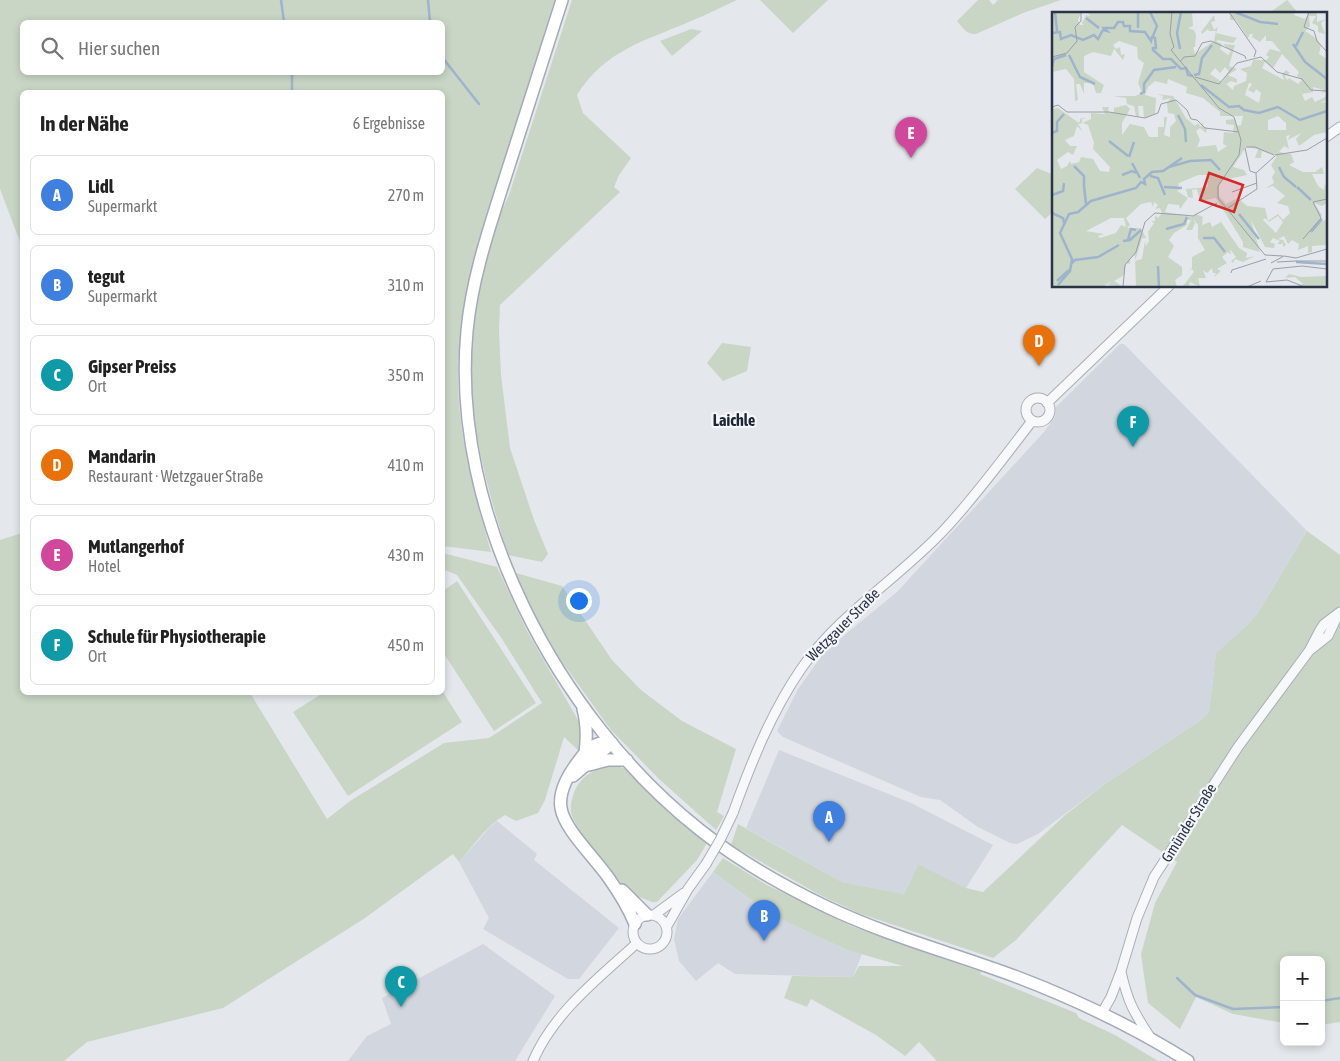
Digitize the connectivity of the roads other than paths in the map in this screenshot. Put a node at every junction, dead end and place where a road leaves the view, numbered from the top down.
1 (562, 0) edge
2 (1340, 127) edge
3 (1328, 136) edge
4 (1168, 288) edge
5 (1047, 402) junction
6 (1032, 421) junction
7 (1339, 613) edge
8 (582, 705) junction
9 (612, 743) junction
10 (585, 753) junction
11 (626, 760) junction
12 (581, 769) junction
13 (565, 784) junction
14 (608, 877) junction
15 (688, 890) junction
16 (650, 915) junction
17 (635, 924) junction
18 (667, 926) junction
19 (637, 943) junction
20 (1121, 971) junction
21 (1102, 1012) junction
22 (1150, 1037) junction
23 (533, 1061) edge
24 (1188, 1061) edge

1 - 8 main road
2 - 3 street
4 - 5 street, Wetzgauer Straße
5 - 6 street, Wetzgauer Straße
5 - 6 street, Wetzgauer Straße
6 - 15 street, Wetzgauer Straße, bridge
7 - 20 street, Gmünder Straße
8 - 9 main road
8 - 10 main road
9 - 10 main road
9 - 11 main road
9 - 12 main road
10 - 13 main road
11 - 12 main road
11 - 21 main road
12 - 13 main road
13 - 14 main road
14 - 16 main road
14 - 17 main road
15 - 16 street, Wetzgauer Straße
15 - 18 street, Wetzgauer Straße
16 - 17 street, Wetzgauer Straße
16 - 18 street
17 - 19 street
18 - 19 street, Wetzgauer Straße
19 - 23 street
20 - 21 street, Gmünder Straße
20 - 22 street
21 - 22 main road
22 - 24 main road

